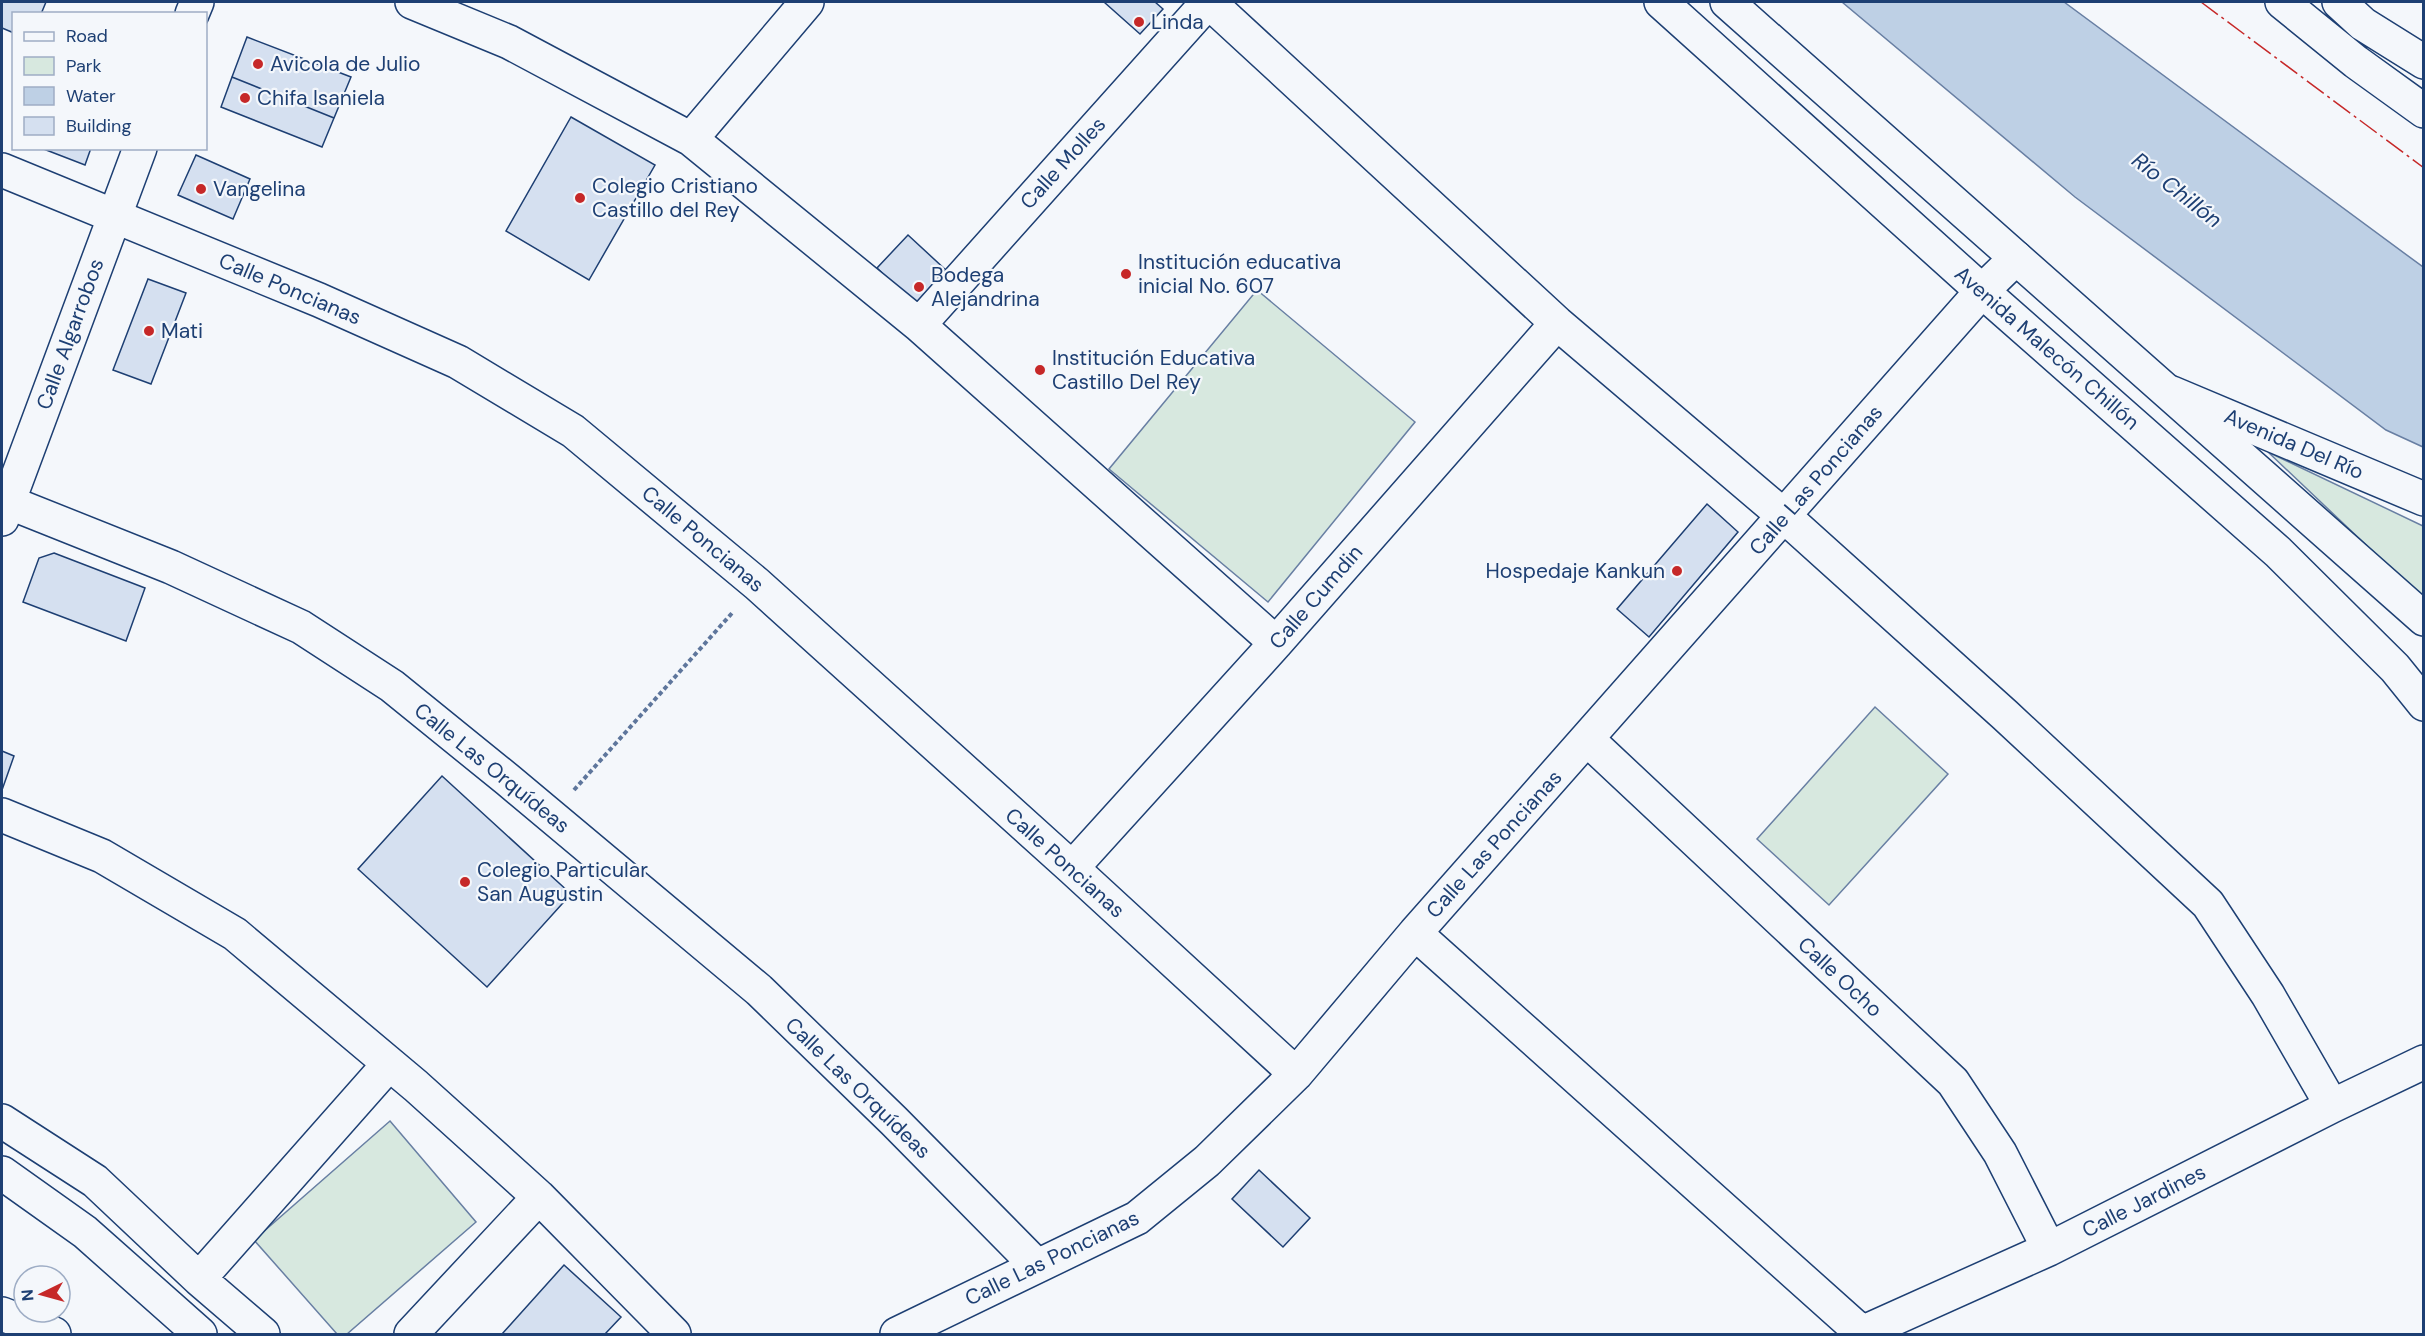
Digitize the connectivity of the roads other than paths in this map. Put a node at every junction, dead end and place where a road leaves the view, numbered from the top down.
1 (412, 2) edge
2 (807, 2) edge
3 (1208, 2) edge
4 (1661, 2) edge
5 (1727, 2) edge
6 (2282, 2) edge
7 (2339, 2) edge
8 (2424, 62) edge
9 (2424, 111) edge
10 (691, 140) junction
11 (139, 150) edge
12 (2, 170) edge
13 (114, 216) junction
14 (2016, 258) junction
15 (1982, 291) junction
16 (1557, 323) junction
17 (919, 325) junction
18 (2165, 390) junction
19 (2424, 499) edge
20 (5, 510) edge
21 (1784, 516) junction
22 (2424, 619) edge
23 (1276, 644) junction
24 (2424, 704) edge
25 (1587, 739) junction
26 (2, 815) edge
27 (1072, 868) junction
28 (1415, 933) junction
29 (2424, 1062) edge
30 (389, 1064) junction
31 (1296, 1074) junction
32 (2332, 1106) junction
33 (2, 1121) edge
34 (2, 1173) edge
35 (538, 1197) junction
36 (2049, 1249) junction
37 (1036, 1265) junction
38 (199, 1279) junction
39 (2, 1314) edge
40 (1862, 1333) edge
41 (54, 1335) edge
42 (200, 1335) edge
43 (263, 1335) edge
44 (411, 1335) edge
45 (674, 1335) edge
46 (897, 1335) edge

1 - 10 street
2 - 10 street
3 - 16 street
3 - 17 street, Calle Molles
4 - 15 street, Avenida Malecón Chillón
5 - 14 street
6 - 9 street
7 - 8 street
10 - 17 street
11 - 13 street, Calle Algarrobos
12 - 13 street, Calle Poncianas
13 - 20 street, Calle Algarrobos
13 - 27 street, Calle Poncianas
14 - 15 street, Calle Las Poncianas
14 - 18 street
15 - 21 street, Calle Las Poncianas
15 - 24 street, Avenida Malecón Chillón
16 - 21 street
16 - 23 street, Calle Cumdin
17 - 23 street
18 - 19 street, Avenida Del Río
18 - 22 street
20 - 37 street, Calle Las Orquídeas
21 - 25 street, Calle Las Poncianas
21 - 32 street
23 - 27 street, Calle Cumdin
25 - 28 street, Calle Las Poncianas
25 - 36 street, Calle Ocho
26 - 30 street
27 - 31 street, Calle Poncianas
28 - 31 street, Calle Las Poncianas
28 - 40 street
29 - 32 street, Calle Jardines
30 - 35 street
30 - 38 street
31 - 37 street, Calle Las Poncianas
32 - 36 street, Calle Jardines
33 - 38 street
34 - 42 street
35 - 44 street
35 - 45 street
36 - 40 street, Calle Jardines
37 - 46 street, Calle Las Poncianas
38 - 43 street
39 - 41 street

